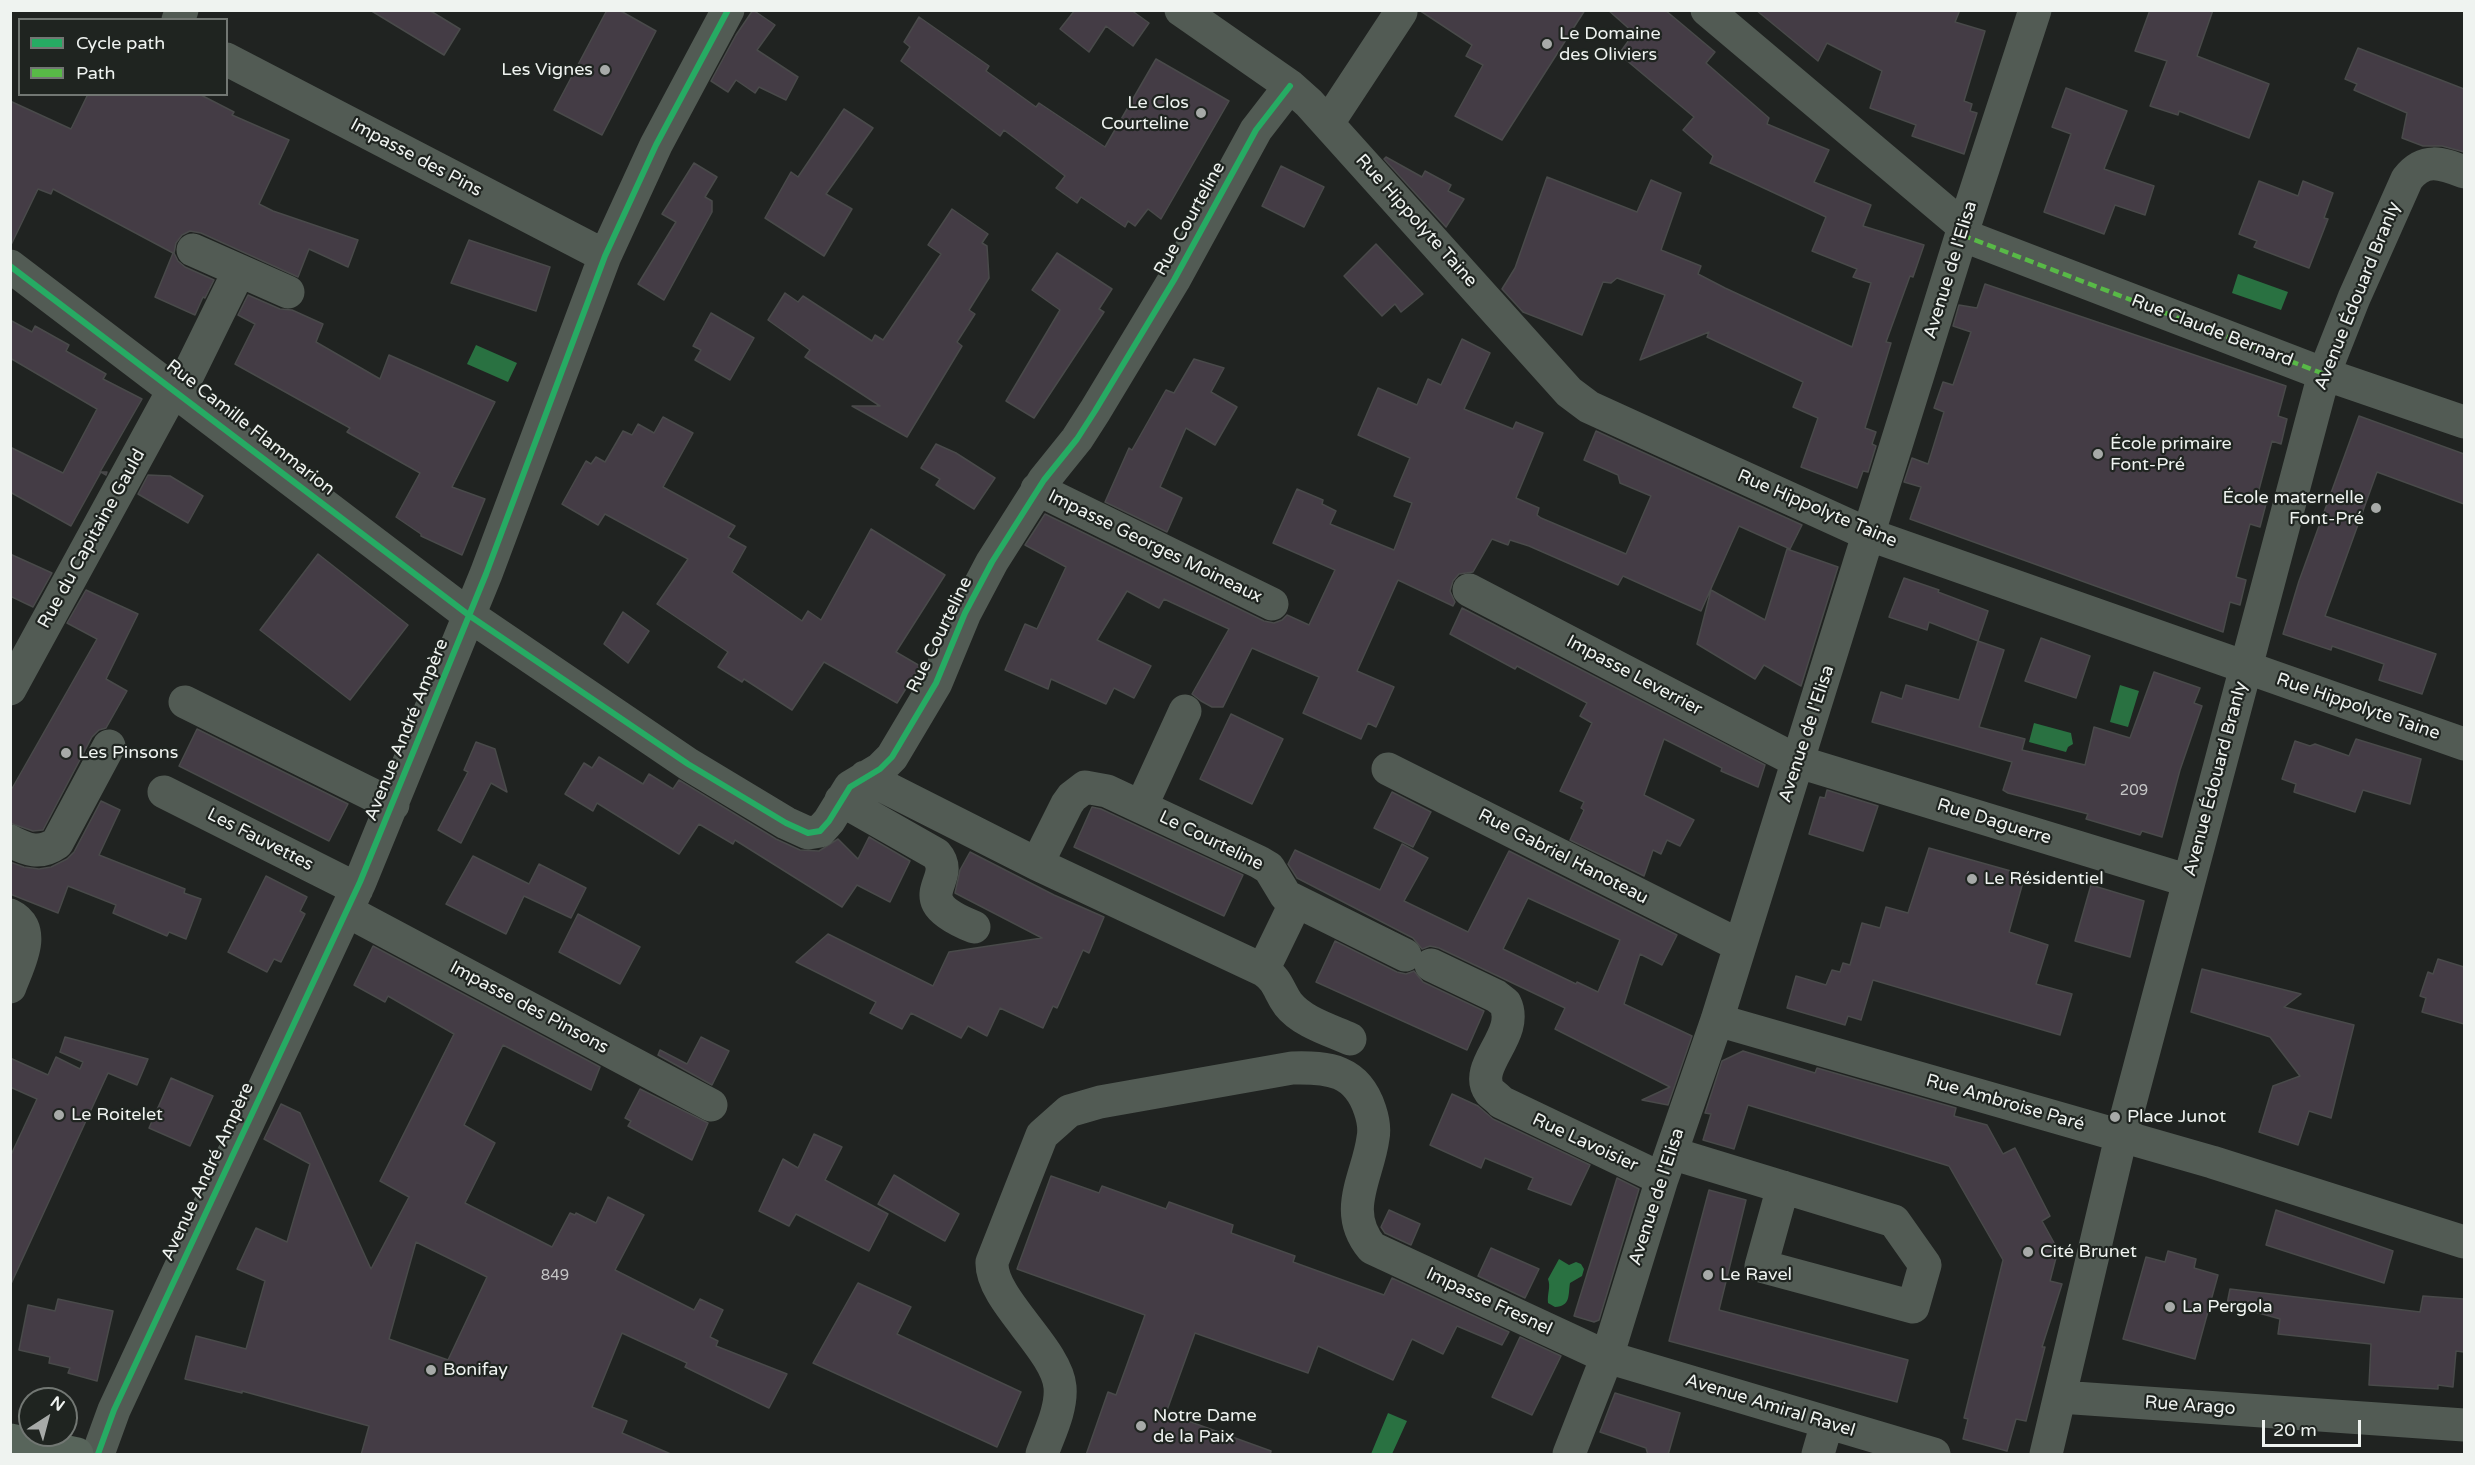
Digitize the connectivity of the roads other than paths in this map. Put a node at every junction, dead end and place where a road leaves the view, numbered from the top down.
1 (728, 10) edge
2 (1181, 10) edge
3 (1707, 10) edge
4 (2035, 10) edge
5 (1401, 12) dead end
6 (228, 60) edge
7 (1290, 86) junction
8 (1328, 123) junction
9 (2464, 172) edge
10 (1963, 231) junction
11 (193, 250) dead end
12 (605, 256) junction
13 (10, 266) edge
14 (239, 271) junction
15 (288, 292) dead end
16 (2324, 374) junction
17 (177, 391) junction
18 (2464, 422) edge
19 (1038, 489) junction
20 (1870, 535) junction
21 (1469, 590) dead end
22 (1272, 604) dead end
23 (470, 616) junction
24 (18, 657) edge
25 (2246, 668) junction
26 (10, 689) edge
27 (185, 702) dead end
28 (1185, 711) dead end
29 (2464, 744) edge
30 (109, 746) dead end
31 (1799, 762) junction
32 (1388, 769) dead end
33 (865, 777) junction
34 (164, 792) dead end
35 (841, 800) junction
36 (393, 805) junction
37 (1141, 807) junction
38 (10, 841) edge
39 (1037, 864) junction
40 (2189, 881) junction
41 (352, 900) junction
42 (1296, 902) junction
43 (10, 915) edge
44 (974, 927) dead end
45 (1739, 945) junction
46 (1263, 970) junction
47 (10, 987) edge
48 (1717, 1020) junction
49 (1350, 1039) dead end
50 (711, 1105) dead end
51 (1509, 1107) joint
52 (2121, 1137) junction
53 (1666, 1166) junction
54 (1783, 1187) junction
55 (2464, 1242) edge
56 (1607, 1357) junction
57 (2060, 1397) junction
58 (1827, 1423) junction
59 (2464, 1425) edge
60 (10, 1440) edge
61 (77, 1455) edge
62 (98, 1455) edge
63 (1041, 1455) edge
64 (1569, 1455) edge
65 (1818, 1455) edge
66 (1934, 1455) edge
67 (2046, 1455) edge

1 - 12 street, Avenue André Ampère
2 - 7 street, Rue Hippolyte Taine
3 - 10 street, Rue Claude Bernard
4 - 10 street, Avenue de l'Elisa
5 - 8 street
6 - 12 street, Impasse des Pins
7 - 8 street, Rue Hippolyte Taine
7 - 19 street, Rue Courteline
8 - 20 street, Rue Hippolyte Taine
9 - 16 street, Avenue Édouard Branly
10 - 16 street, Rue Claude Bernard
10 - 20 street, Avenue de l'Elisa
11 - 14 street
12 - 23 street, Avenue André Ampère
13 - 17 street, Rue Camille Flammarion
14 - 15 street
14 - 17 street, Rue du Capitaine Gauld
16 - 18 street, Rue Claude Bernard
16 - 25 street, Avenue Édouard Branly
17 - 23 street, Rue Camille Flammarion
17 - 24 street, Rue du Capitaine Gauld
19 - 22 street, Impasse Georges Moineaux
19 - 33 street, Rue Courteline
20 - 25 street, Rue Hippolyte Taine
20 - 31 street, Avenue de l'Elisa
21 - 31 street, Impasse Leverrier
23 - 35 street, Rue Courteline
23 - 36 street, Avenue André Ampère
24 - 26 street, Rue du Capitaine Gauld
25 - 29 street, Rue Hippolyte Taine
25 - 40 street, Avenue Édouard Branly
27 - 36 street
28 - 37 street
30 - 38 street
31 - 40 street, Rue Daguerre
31 - 45 street, Avenue de l'Elisa
32 - 45 street, Rue Gabriel Hanoteau
33 - 35 street, Rue Courteline
33 - 39 street
34 - 41 street, Les Fauvettes
35 - 44 street
36 - 41 street, Avenue André Ampère
37 - 39 street, Le Courteline
37 - 42 street, Le Courteline
39 - 46 street
40 - 52 street, Avenue Édouard Branly
41 - 50 street, Impasse des Pinsons
41 - 62 street, Avenue André Ampère
42 - 46 street
42 - 51 street, Le Courteline
43 - 47 street
45 - 48 street, Avenue de l'Elisa
46 - 49 street
48 - 52 street, Rue Ambroise Paré
48 - 53 street, Avenue de l'Elisa
51 - 53 street, Rue Lavoisier
52 - 55 street, Rue Ambroise Paré
52 - 57 street, Avenue Édouard Branly
53 - 54 street
53 - 56 street, Avenue de l'Elisa
54 - 54 street
56 - 58 street, Avenue Amiral Ravel
56 - 63 street, Impasse Fresnel
56 - 64 street, Avenue de l'Elisa
57 - 59 street, Rue Arago
57 - 67 street, Avenue Édouard Branly
58 - 65 street
58 - 66 street, Avenue Amiral Ravel
60 - 61 main road

